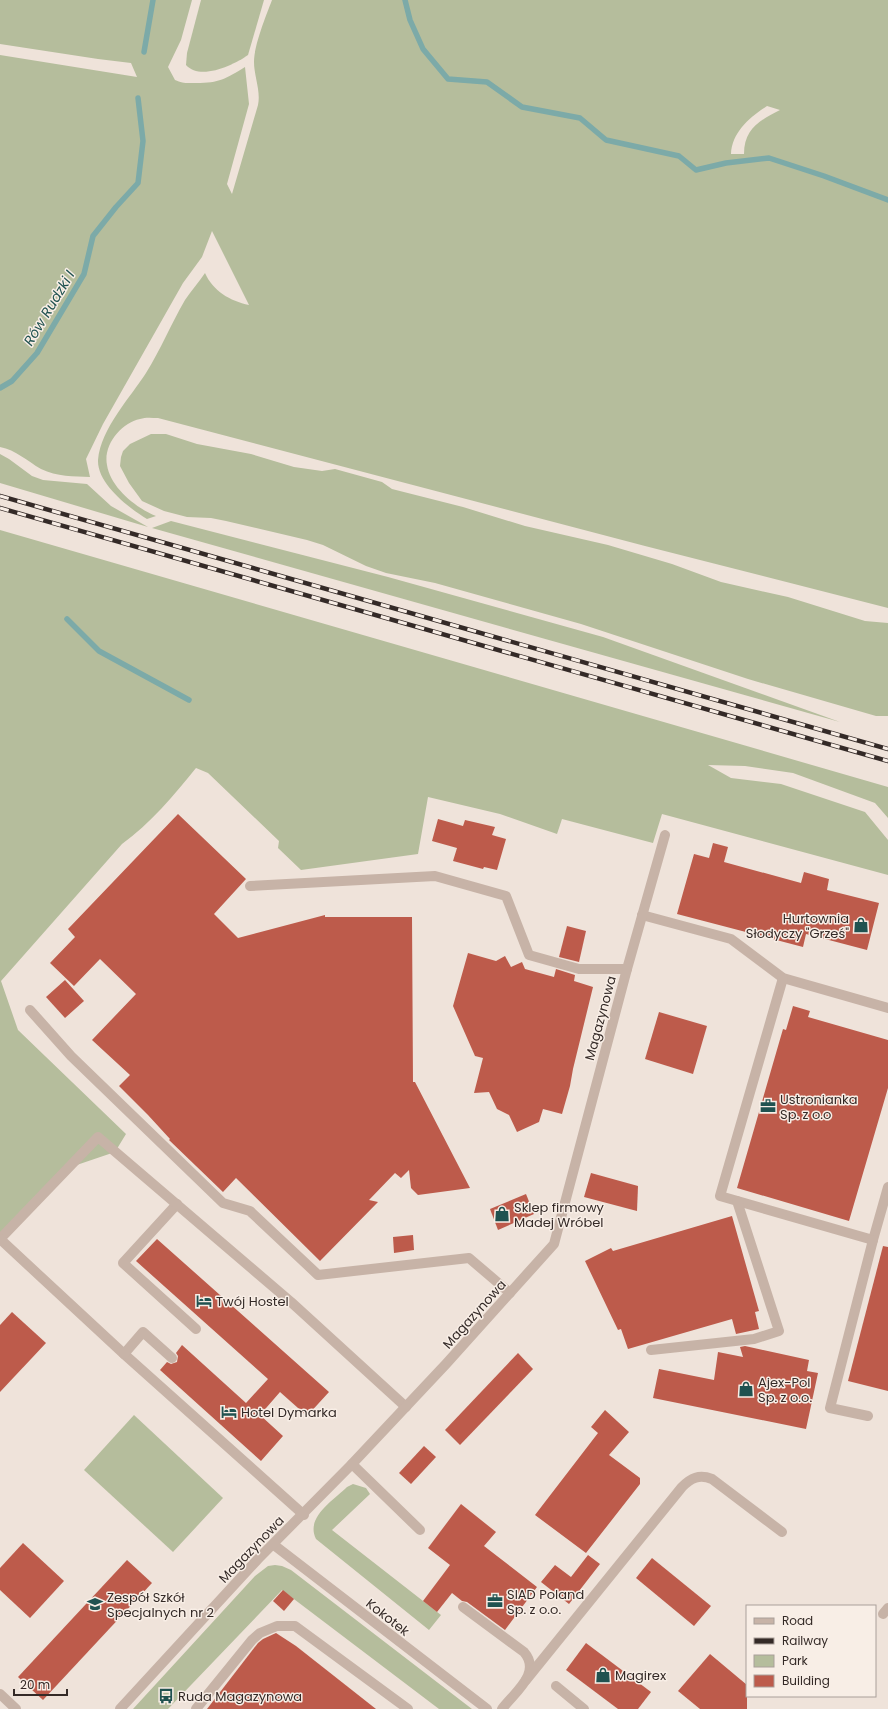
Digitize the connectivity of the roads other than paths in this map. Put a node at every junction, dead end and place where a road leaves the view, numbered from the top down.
1 (665, 835) dead end
2 (250, 886) dead end
3 (642, 915) junction
4 (626, 969) junction
5 (783, 978) junction
6 (888, 1008) edge
7 (30, 1010) dead end
8 (888, 1187) edge
9 (737, 1201) junction
10 (177, 1204) junction
11 (0, 1239) edge
12 (873, 1240) junction
13 (510, 1293) junction
14 (196, 1329) dead end
15 (651, 1350) dead end
16 (124, 1354) junction
17 (172, 1358) dead end
18 (406, 1407) junction
19 (868, 1416) dead end
20 (352, 1464) junction
21 (304, 1514) junction
22 (420, 1530) dead end
23 (782, 1532) dead end
24 (274, 1545) junction
25 (463, 1607) dead end
26 (526, 1680) junction
27 (556, 1686) dead end
28 (0, 1694) edge
29 (16, 1709) edge
30 (120, 1709) edge
31 (196, 1709) edge
32 (408, 1709) edge
33 (487, 1709) edge
34 (502, 1709) edge
35 (584, 1709) edge

1 - 3 street, Magazynowa
2 - 4 street
3 - 4 street, Magazynowa
3 - 5 street
4 - 13 street, Magazynowa
5 - 6 street
5 - 9 street
7 - 13 street
8 - 12 street
9 - 12 street
9 - 15 street
10 - 11 street
10 - 14 street
10 - 18 street
11 - 16 street
12 - 19 street
13 - 18 street, Magazynowa
16 - 17 street
16 - 21 street
18 - 20 street, Magazynowa
20 - 21 street, Magazynowa
20 - 22 street
21 - 24 street, Magazynowa
23 - 26 street
24 - 30 street, Magazynowa
24 - 33 street, Kokotek
25 - 26 street
26 - 34 street
27 - 35 street
28 - 29 street
31 - 32 street

